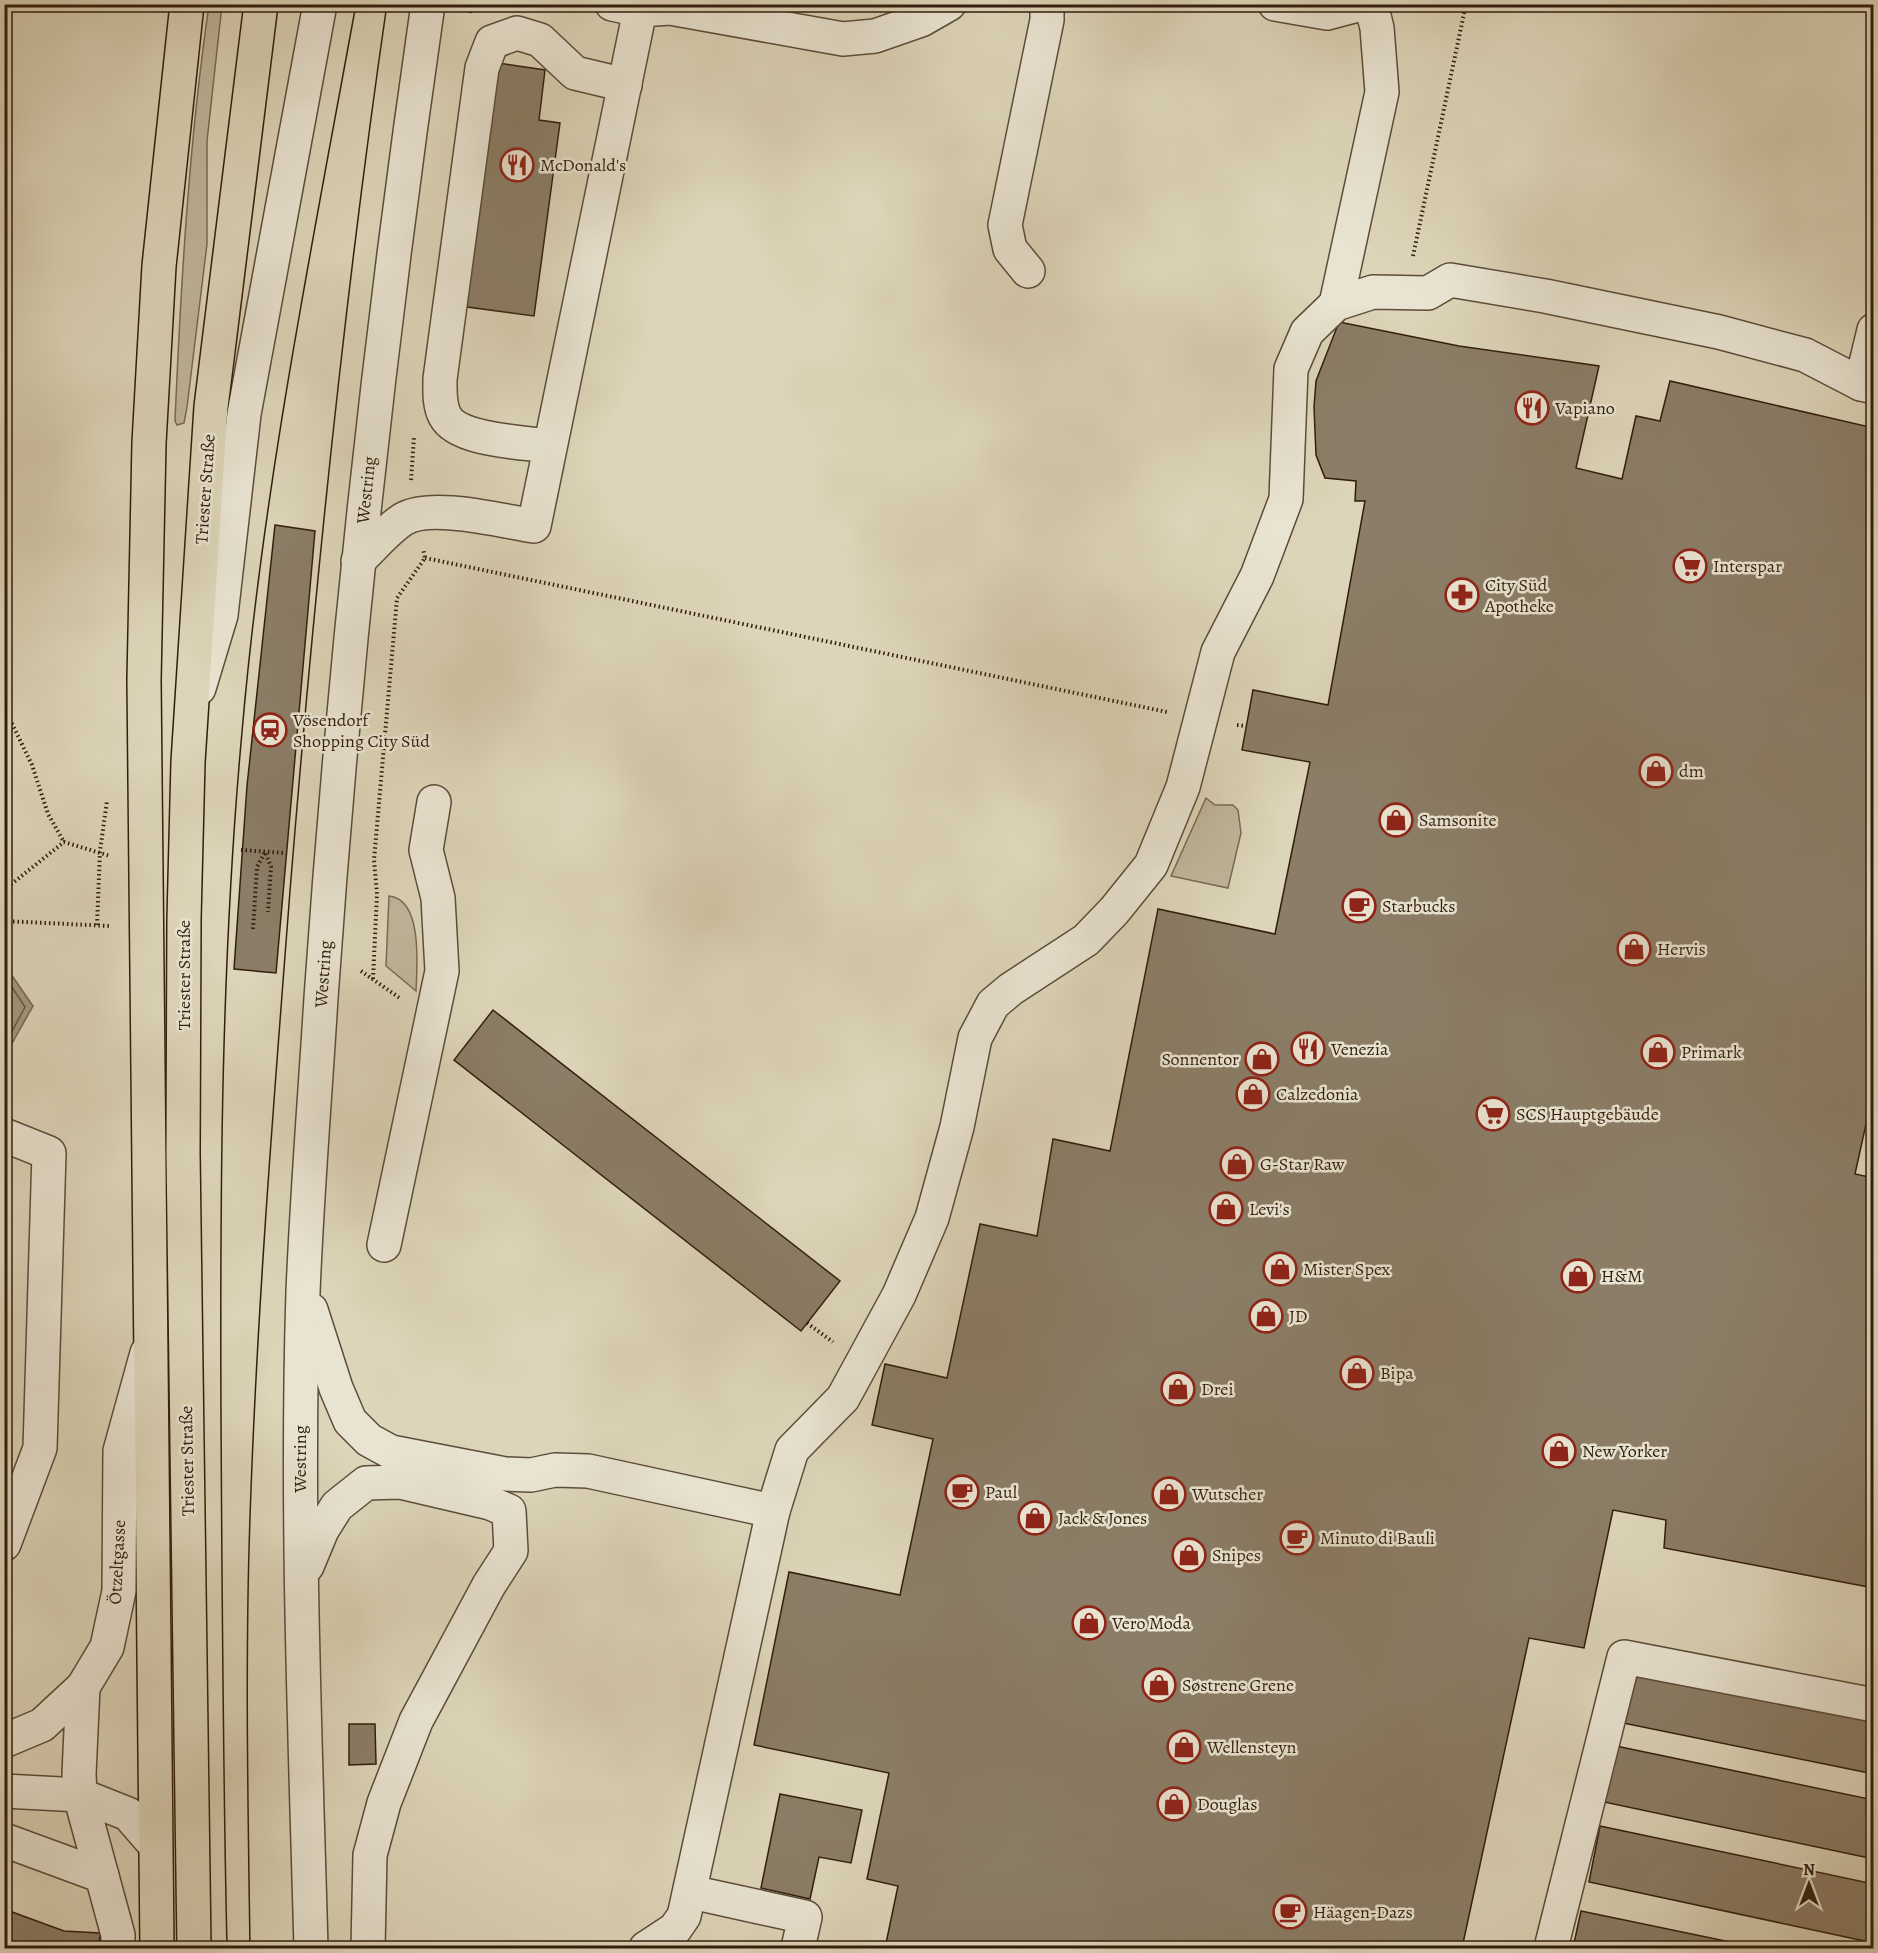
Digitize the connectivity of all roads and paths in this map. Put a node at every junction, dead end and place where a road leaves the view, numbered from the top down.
1 (187, 4) edge
2 (261, 4) edge
3 (320, 4) edge
4 (950, 4) edge
5 (1047, 4) edge
6 (1275, 4) edge
7 (1361, 4) edge
8 (1371, 4) edge
9 (1466, 4) edge
10 (626, 7) edge
11 (432, 8) edge
12 (625, 85) junction
13 (1028, 270) dead end
14 (1405, 291) junction
15 (1336, 304) junction
16 (1874, 330) edge
17 (1867, 386) edge
18 (549, 446) junction
19 (358, 561) junction
20 (4, 707) edge
21 (190, 715) junction
22 (1199, 719) junction
23 (434, 802) dead end
24 (64, 842) junction
25 (241, 850) dead end
26 (265, 852) junction
27 (286, 854) dead end
28 (4, 890) edge
29 (267, 912) dead end
30 (4, 921) edge
31 (98, 925) junction
32 (110, 926) dead end
33 (253, 928) dead end
34 (361, 971) dead end
35 (374, 979) junction
36 (401, 1000) dead end
37 (4, 1135) edge
38 (384, 1245) dead end
39 (304, 1288) junction
40 (151, 1337) junction
41 (773, 1511) junction
42 (4, 1544) edge
43 (302, 1579) junction
44 (83, 1687) junction
45 (1874, 1705) edge
46 (4, 1741) edge
47 (4, 1791) edge
48 (80, 1795) junction
49 (4, 1840) edge
50 (155, 1845) junction
51 (102, 1876) junction
52 (691, 1892) junction
53 (117, 1948) edge
54 (157, 1948) edge
55 (194, 1948) edge
56 (311, 1948) edge
57 (368, 1948) edge
58 (646, 1948) edge
59 (798, 1948) edge
60 (1551, 1948) edge

1 - 40 main road, Triester Straße
2 - 21 main road, Triester Straße
3 - 21 street
4 - 10 street
5 - 13 street
6 - 7 street
8 - 15 street
9 - 14 path
10 - 12 street
11 - 19 street, Westring
12 - 18 street
12 - 18 street
14 - 15 street
14 - 17 street
15 - 22 street
16 - 17 street
18 - 19 street
19 - 39 street, Westring
20 - 24 path
21 - 55 main road, Triester Straße
22 - 35 path
22 - 41 street
23 - 38 street
24 - 28 path
24 - 31 path
25 - 26 path
26 - 27 path
26 - 29 path
26 - 33 path
30 - 31 path
31 - 32 path
34 - 35 path
35 - 36 path
37 - 42 street
39 - 41 street
39 - 43 street, Westring
40 - 44 street, Ötzeltgasse
40 - 50 main road, Triester Straße
41 - 52 street
43 - 56 street, Westring
43 - 57 street
44 - 46 street, Ötzeltgasse
44 - 48 street
45 - 60 street
47 - 48 street
48 - 50 street
48 - 51 street
49 - 51 street
50 - 54 main road, Triester Straße
51 - 53 street
52 - 58 street
52 - 59 street

